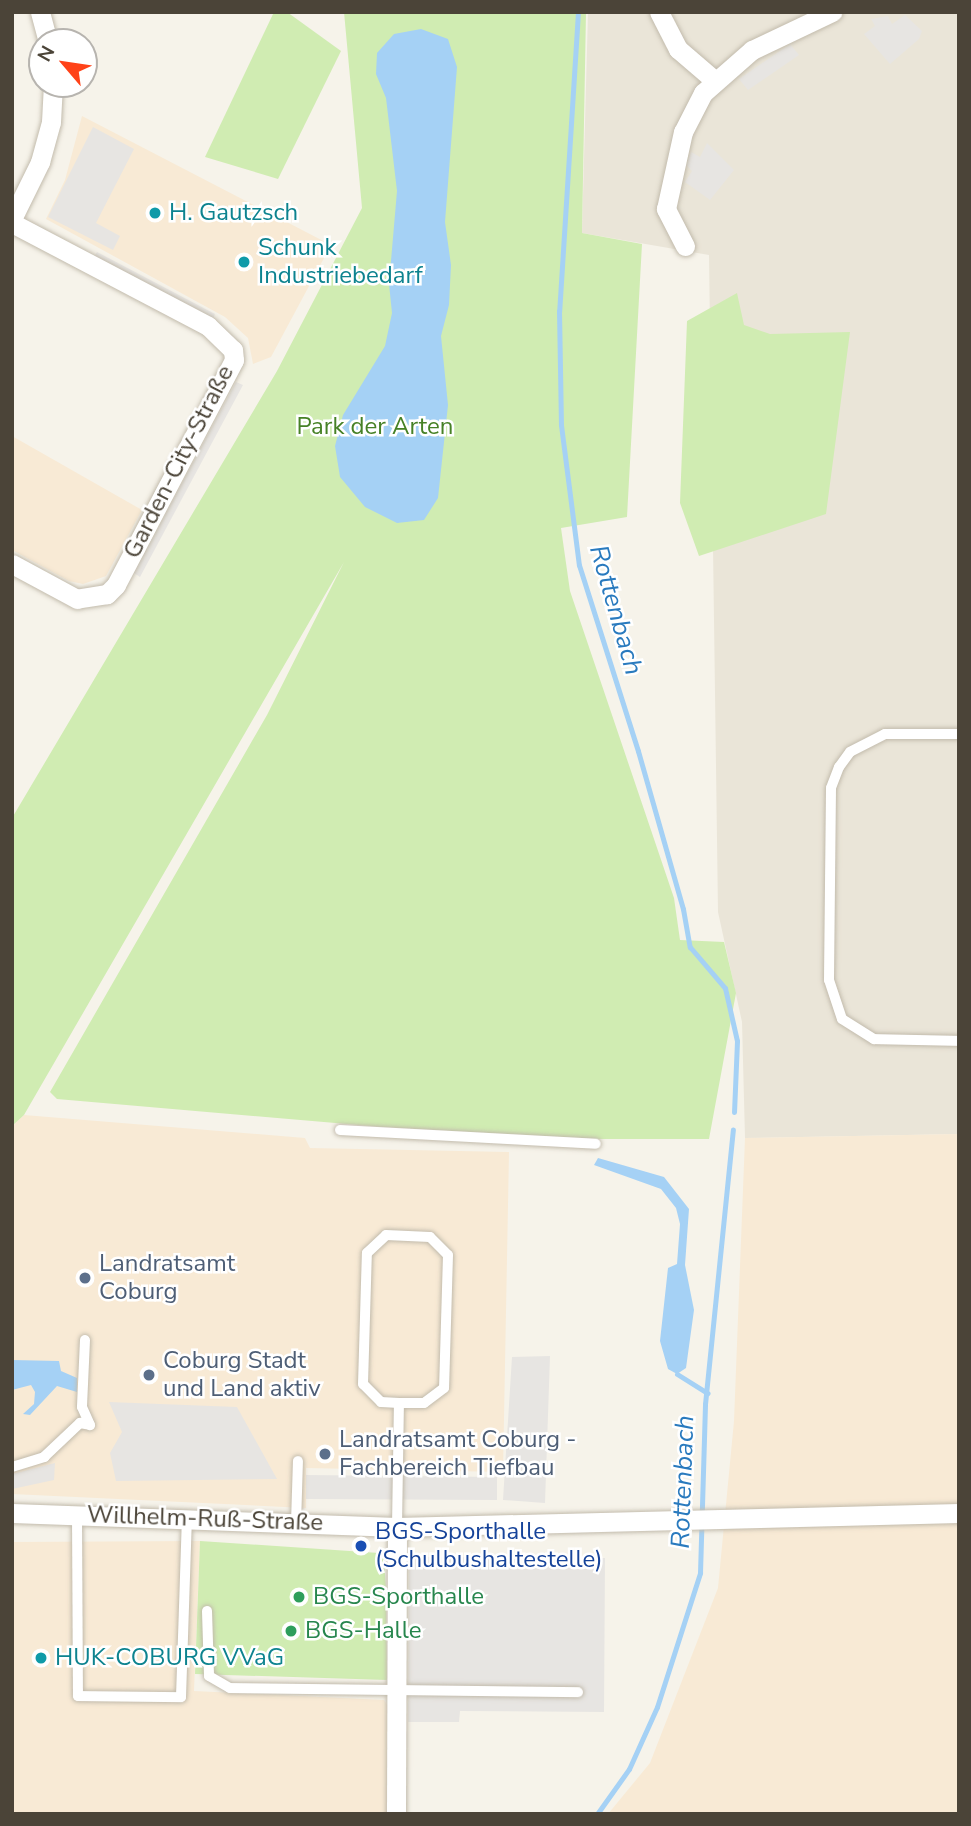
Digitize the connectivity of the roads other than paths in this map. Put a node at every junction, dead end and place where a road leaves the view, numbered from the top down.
1 (659, 12) edge
2 (823, 13) edge
3 (713, 80) junction
4 (52, 98) edge
5 (12, 221) edge
6 (685, 246) dead end
7 (12, 564) edge
8 (959, 734) edge
9 (959, 1041) edge
10 (340, 1130) dead end
11 (596, 1144) dead end
12 (85, 1340) dead end
13 (399, 1403) junction
14 (298, 1461) dead end
15 (12, 1467) edge
16 (12, 1513) edge
17 (959, 1513) edge
18 (77, 1514) junction
19 (187, 1518) junction
20 (296, 1523) junction
21 (397, 1527) junction
22 (207, 1611) dead end
23 (398, 1691) junction
24 (578, 1692) dead end
25 (396, 1814) edge

1 - 3 street
2 - 3 street
3 - 6 street
4 - 5 street, Garden-City-Straße
5 - 7 street, Garden-City-Straße
8 - 9 lane
10 - 11 lane
12 - 15 lane
13 - 13 lane
13 - 21 lane
14 - 20 lane
16 - 18 street, Willhelm-Ruß-Straße
17 - 21 street, Willhelm-Ruß-Straße
18 - 19 street, Willhelm-Ruß-Straße
18 - 19 lane
19 - 20 street, Willhelm-Ruß-Straße
20 - 21 street, Willhelm-Ruß-Straße
21 - 23 street
22 - 23 lane
23 - 24 lane
23 - 25 street

